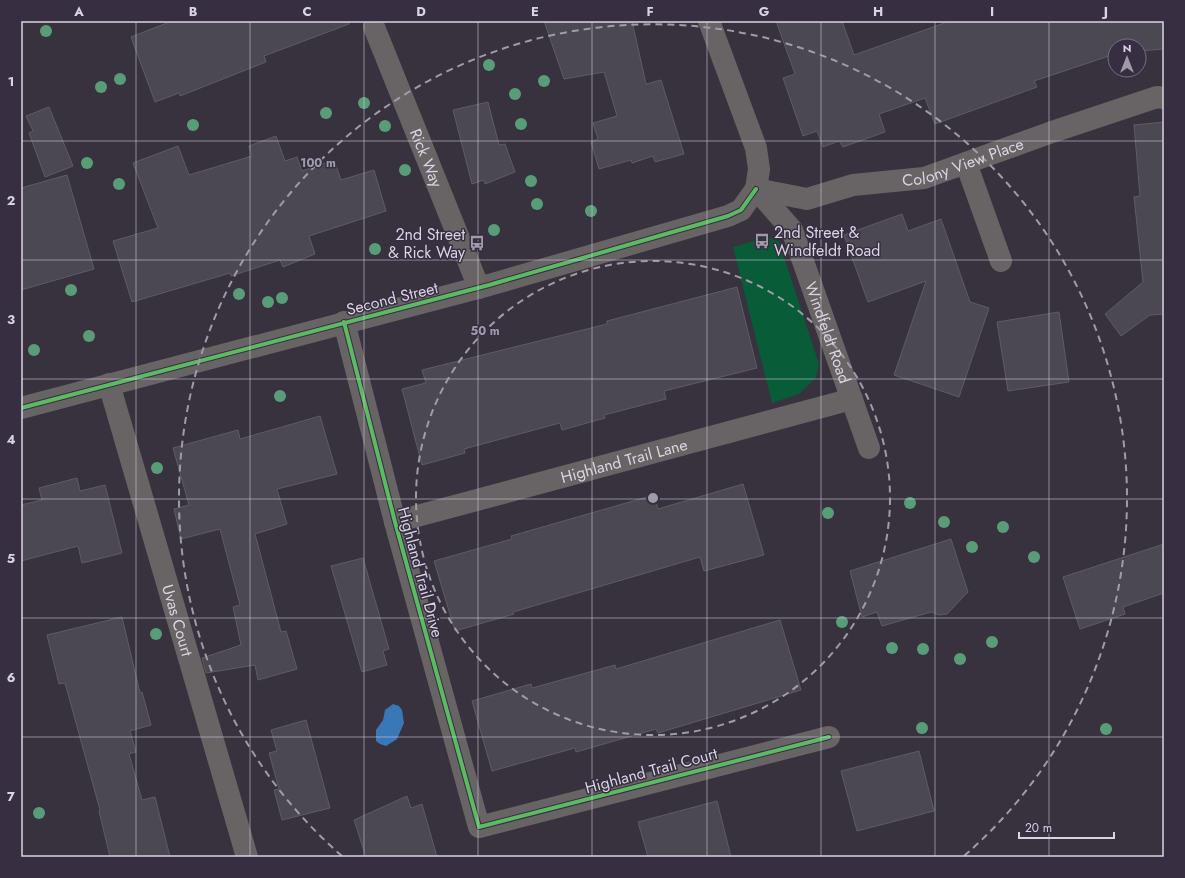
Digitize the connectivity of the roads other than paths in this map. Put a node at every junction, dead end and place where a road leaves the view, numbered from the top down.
1 (710, 21) edge
2 (374, 27) dead end
3 (1164, 98) edge
4 (966, 163) junction
5 (756, 189) junction
6 (1001, 261) dead end
7 (479, 288) junction
8 (344, 322) junction
9 (109, 384) junction
10 (852, 399) junction
11 (21, 408) edge
12 (870, 448) dead end
13 (395, 522) junction
14 (829, 736) dead end
15 (479, 828) joint
16 (247, 857) edge

1 - 5 street
2 - 7 street, Rick Way
3 - 4 street, Colony View Place
4 - 5 street, Colony View Place
4 - 6 street
5 - 7 street, Second Street
5 - 10 street, Windfeldt Road
7 - 8 street, Second Street
8 - 9 street, Second Street
8 - 13 street, Highland Trail Drive
9 - 11 street, Second Street
9 - 16 street, Uvas Court
10 - 12 street, Windfeldt Road
10 - 13 street, Highland Trail Lane
13 - 15 street, Highland Trail Drive
14 - 15 street, Highland Trail Court

